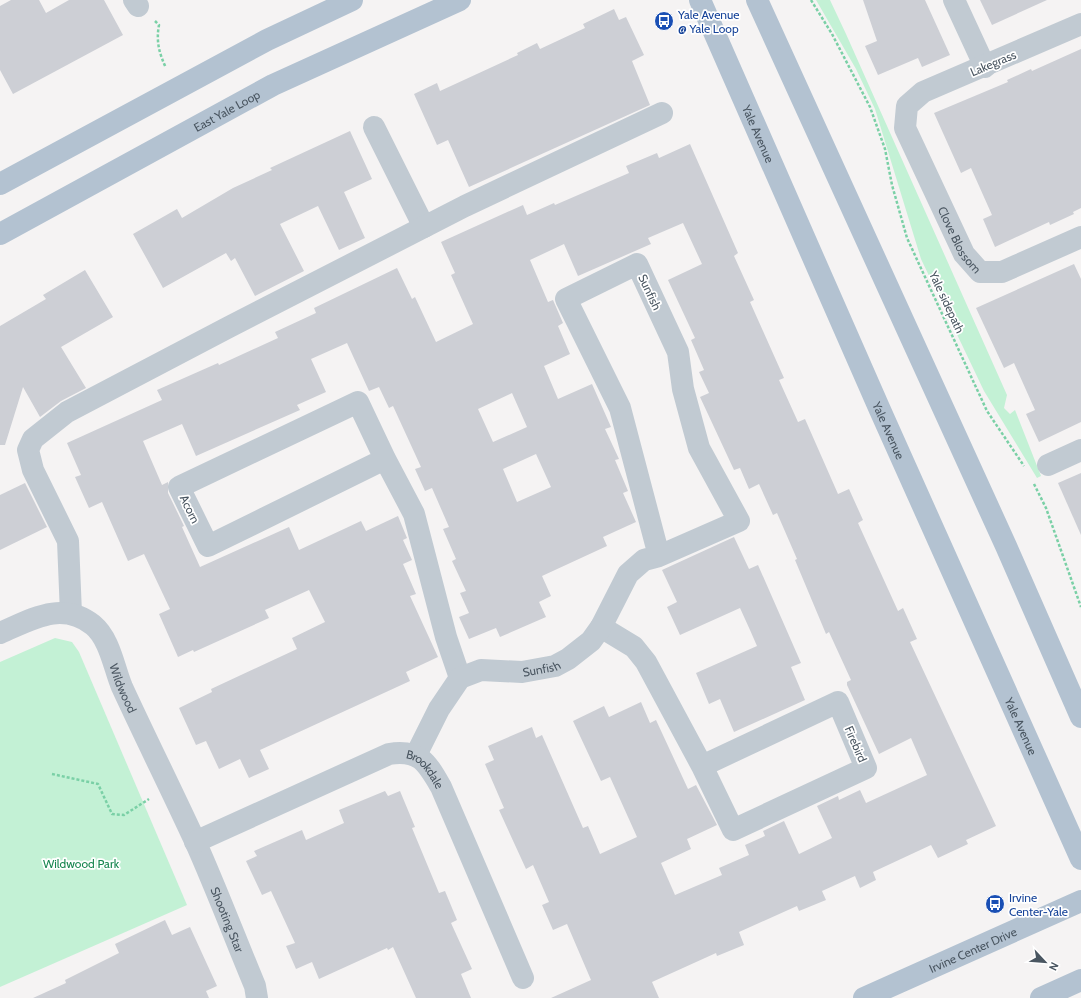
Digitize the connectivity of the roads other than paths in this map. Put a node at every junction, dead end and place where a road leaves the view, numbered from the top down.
1 (352, 0) edge
2 (460, 0) edge
3 (700, 0) edge
4 (757, 0) edge
5 (954, 0) edge
6 (1081, 24) edge
7 (985, 67) junction
8 (907, 106) joint
9 (662, 113) dead end
10 (374, 128) dead end
11 (0, 184) edge
12 (424, 227) junction
13 (0, 234) edge
14 (1081, 237) edge
15 (1081, 450) edge
16 (385, 459) junction
17 (1040, 473) road end
18 (659, 556) junction
19 (71, 614) junction
20 (601, 627) junction
21 (0, 633) edge
22 (460, 678) junction
23 (1081, 717) edge
24 (416, 755) junction
25 (702, 766) junction
26 (195, 842) junction
27 (1081, 859) edge
28 (1081, 901) edge
29 (523, 978) dead end
30 (1081, 980) edge
31 (257, 998) edge
32 (864, 998) edge
33 (1041, 998) edge

1 - 11 main road
2 - 13 main road, East Yale Loop
3 - 27 main road, Yale Avenue
4 - 23 main road
5 - 7 street
6 - 7 street, Lakegrass
7 - 8 street, Lakegrass
8 - 14 street, Clove Blossom
9 - 12 street
10 - 12 street
12 - 19 street
15 - 17 street
16 - 16 street, Acorn
16 - 22 street, Acorn
18 - 18 street, Sunfish
18 - 20 street, Sunfish
19 - 21 street, Wildwood
19 - 26 street, Wildwood
20 - 22 street, Sunfish
20 - 25 street, Firebird
22 - 24 street
24 - 26 street, Brookdale
24 - 29 street, Brookdale
25 - 25 street, Firebird
26 - 31 street, Shooting Star
28 - 32 main road, Irvine Center Drive
30 - 33 main road

